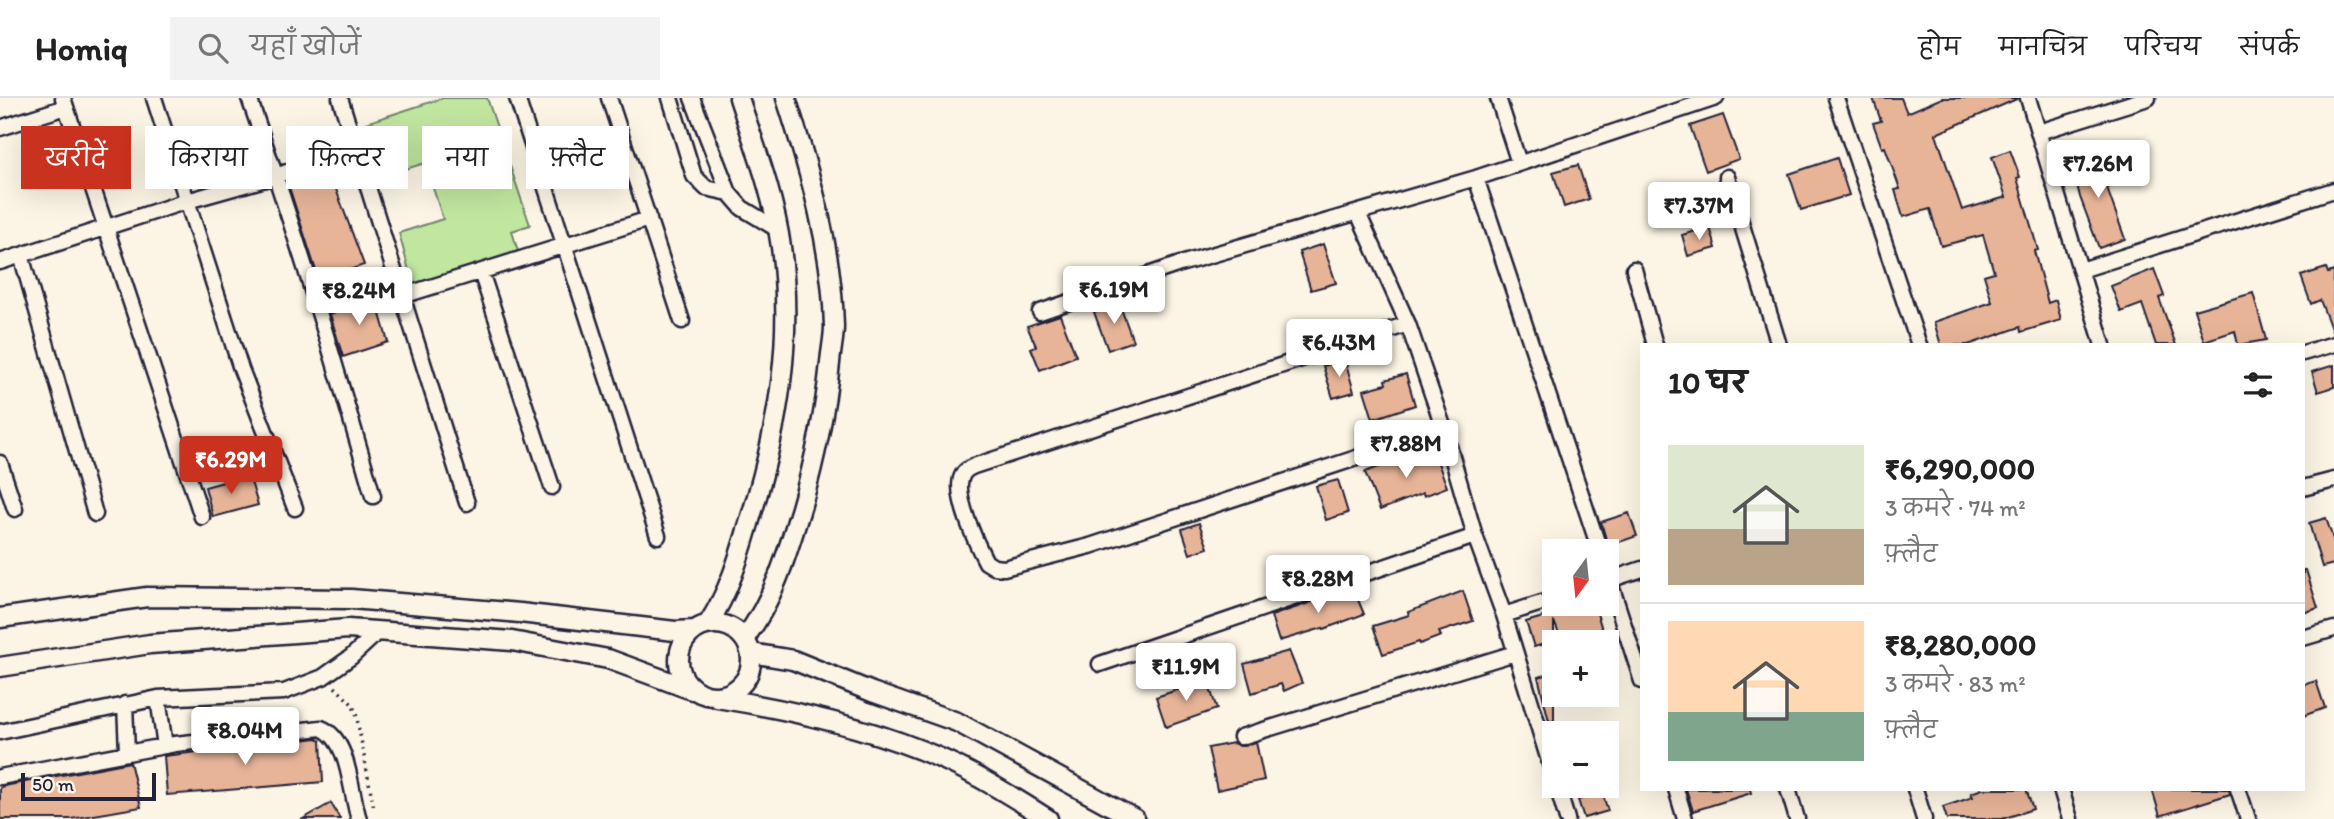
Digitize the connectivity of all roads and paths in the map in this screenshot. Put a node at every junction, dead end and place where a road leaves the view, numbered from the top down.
1 (155, 98) edge
2 (249, 98) edge
3 (517, 98) edge
4 (609, 98) edge
5 (670, 98) edge
6 (692, 98) edge
7 (739, 98) edge
8 (788, 98) edge
9 (1498, 98) edge
10 (1716, 98) edge
11 (1836, 98) edge
12 (2028, 98) edge
13 (2148, 98) edge
14 (343, 99) edge
15 (65, 103) edge
16 (350, 126) edge
17 (0, 128) edge
18 (2039, 132) junction
19 (1520, 163) junction
20 (286, 172) edge
21 (276, 176) junction
22 (1727, 177) dead end
23 (1476, 178) junction
24 (369, 189) edge
25 (2334, 190) edge
26 (729, 193) junction
27 (187, 201) junction
28 (1358, 213) junction
29 (649, 219) junction
30 (105, 228) junction
31 (777, 229) junction
32 (564, 246) junction
33 (21, 255) junction
34 (0, 262) edge
35 (1634, 269) dead end
36 (2081, 270) junction
37 (481, 272) junction
38 (402, 296) junction
39 (1040, 312) dead end
40 (682, 321) dead end
41 (1408, 324) junction
42 (1654, 343) edge
43 (1778, 343) edge
44 (1918, 343) edge
45 (2102, 343) edge
46 (2334, 344) edge
47 (2305, 352) edge
48 (1444, 429) junction
49 (0, 463) edge
50 (2334, 480) edge
51 (552, 487) dead end
52 (2305, 487) edge
53 (373, 496) dead end
54 (467, 503) dead end
55 (295, 508) dead end
56 (15, 509) dead end
57 (95, 513) dead end
58 (202, 517) dead end
59 (658, 536) dead end
60 (1475, 536) junction
61 (1596, 539) edge
62 (1640, 569) edge
63 (1619, 574) edge
64 (1542, 602) edge
65 (1619, 611) edge
66 (1504, 615) junction
67 (0, 618) edge
68 (701, 627) junction
69 (2334, 629) edge
70 (379, 631) junction
71 (2305, 637) edge
72 (748, 646) junction
73 (1515, 653) junction
74 (1100, 664) dead end
75 (0, 667) edge
76 (1640, 675) edge
77 (323, 677) junction
78 (692, 690) junction
79 (158, 698) junction
80 (717, 698) junction
81 (125, 704) junction
82 (0, 732) edge
83 (1241, 737) dead end
84 (1542, 739) edge
85 (165, 746) junction
86 (127, 752) junction
87 (0, 777) edge
88 (1677, 791) edge
89 (1789, 791) edge
90 (1916, 791) edge
91 (2062, 791) edge
92 (2239, 791) edge
93 (1561, 798) edge
94 (359, 819) edge
95 (376, 819) edge
96 (1048, 819) edge
97 (1135, 819) edge
98 (1567, 819) edge
99 (1685, 819) edge
100 (1797, 819) edge
101 (1924, 819) edge
102 (2070, 819) edge
103 (2248, 819) edge

1 - 27 street
2 - 21 street
3 - 32 street
4 - 29 street
5 - 26 street
6 - 26 street
7 - 31 street
8 - 72 street
9 - 19 street
10 - 19 street
11 - 44 street
12 - 18 street
13 - 18 street
14 - 16 street
15 - 17 street
15 - 30 street
18 - 36 street
19 - 23 street
20 - 21 street
21 - 27 street
21 - 53 street
22 - 43 street
23 - 28 street
23 - 61 street
24 - 38 street
25 - 36 street
26 - 31 street
27 - 30 street
27 - 55 street
28 - 39 street
28 - 41 street
29 - 32 street
29 - 40 street
30 - 33 street
30 - 58 street
31 - 68 street
32 - 37 street
32 - 59 street
33 - 34 street
33 - 57 street
35 - 42 street
36 - 45 street
37 - 38 street
37 - 51 street
38 - 54 street
41 - 48 street
41 - 48 street
46 - 47 street
48 - 60 street
49 - 56 street
50 - 52 street
60 - 66 street
60 - 74 street
62 - 63 street
64 - 66 street
65 - 76 street
66 - 73 street
67 - 68 street
68 - 72 street
68 - 78 street
69 - 71 street
70 - 75 street
70 - 77 street
70 - 78 street
72 - 80 street
72 - 97 street
73 - 83 street
73 - 84 street
77 - 79 street
77 - 95 path
78 - 80 street
79 - 81 street
79 - 85 street
80 - 96 street
81 - 82 street
81 - 86 street
85 - 86 street
85 - 94 street
86 - 87 street
88 - 99 street
89 - 100 street
90 - 101 street
91 - 102 street
92 - 103 street
93 - 98 street

